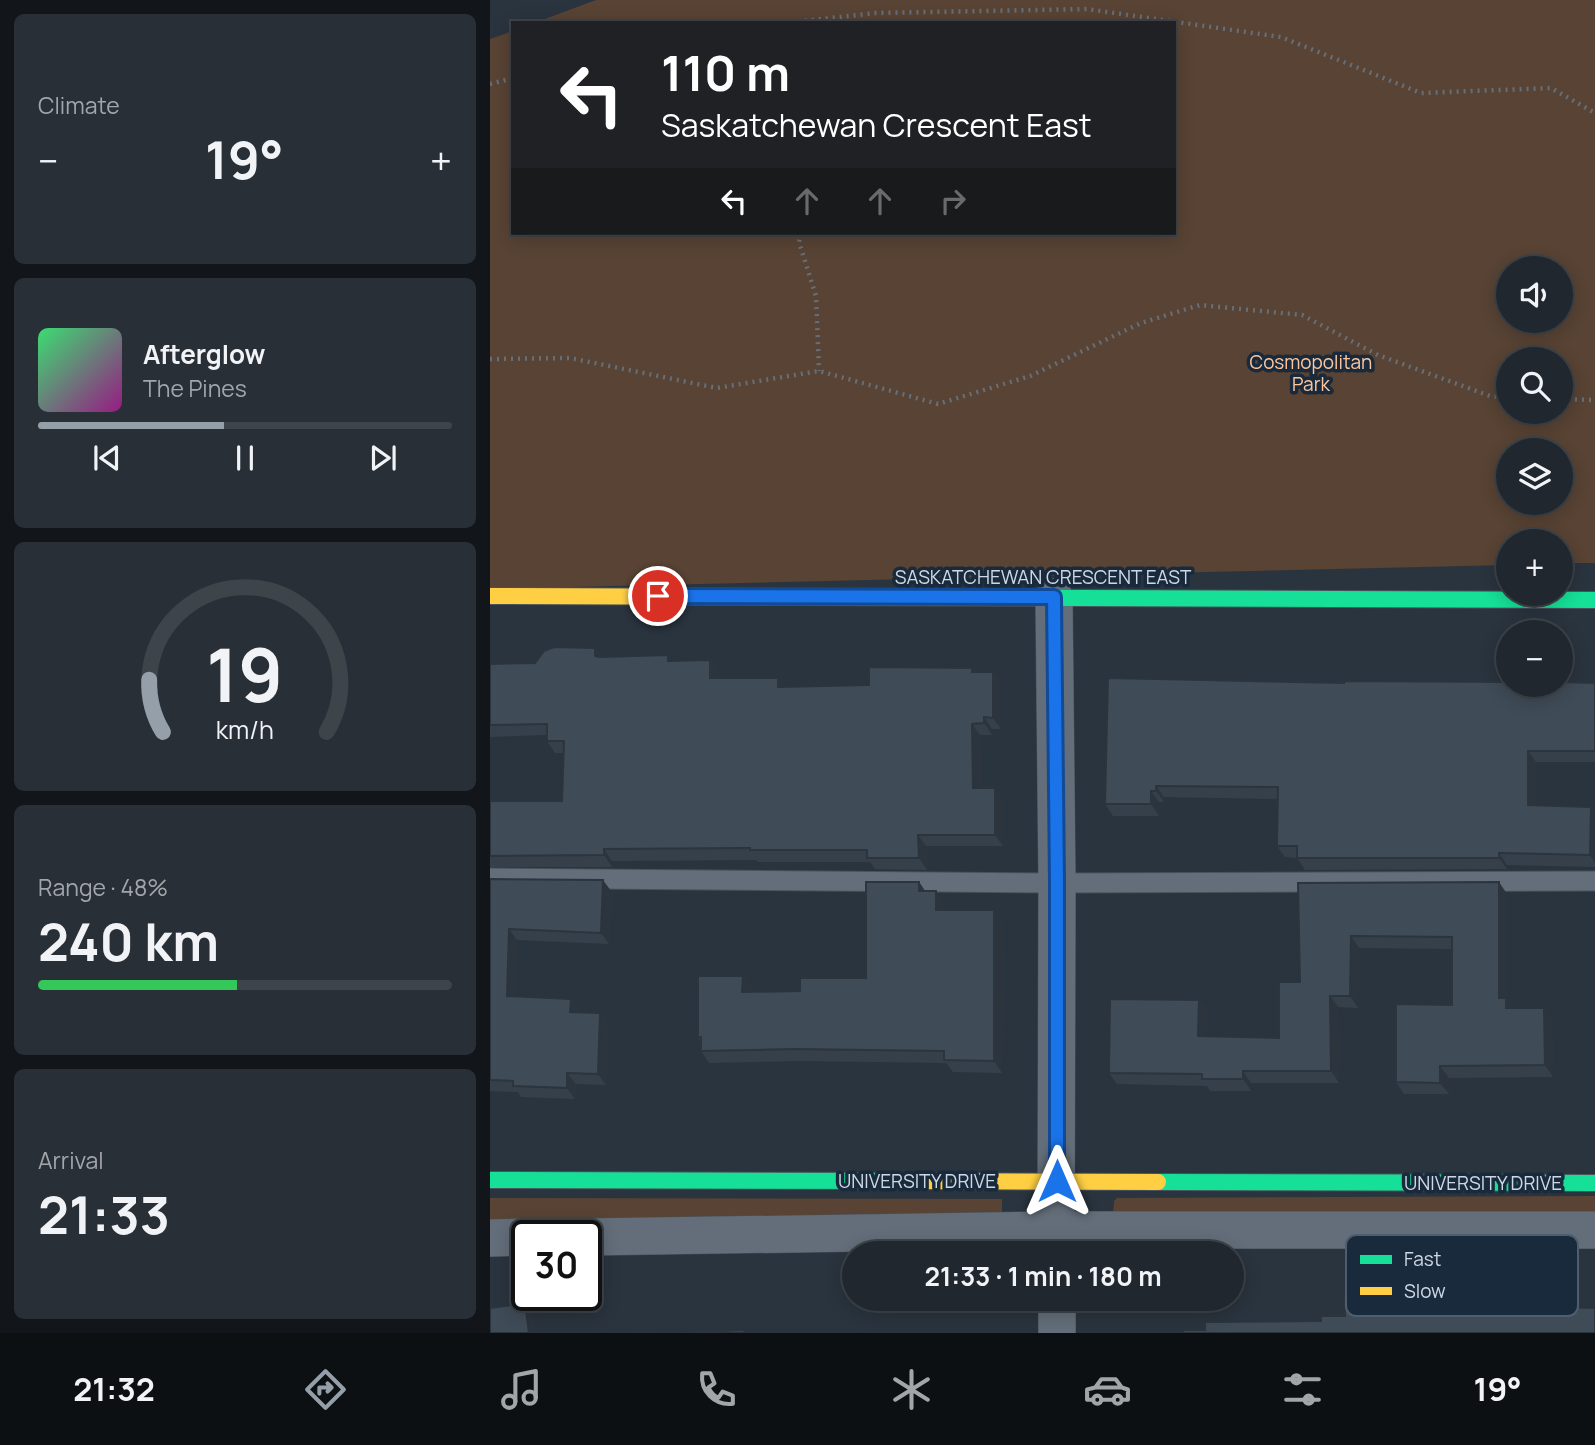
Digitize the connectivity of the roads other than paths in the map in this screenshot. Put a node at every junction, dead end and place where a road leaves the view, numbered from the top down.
1 (490, 596) edge
2 (1054, 597) junction
3 (1595, 600) edge
4 (490, 878) edge
5 (1595, 881) edge
6 (1057, 883) junction
7 (490, 1180) edge
8 (1057, 1181) junction
9 (1595, 1184) edge
10 (1595, 1230) edge
11 (1346, 1235) edge
12 (1350, 1235) edge
13 (511, 1237) edge
14 (602, 1237) edge
15 (490, 1238) edge
16 (1056, 1241) edge
17 (1057, 1311) edge
18 (1057, 1333) edge

1 - 2 street, SASKATCHEWAN CRESCENT EAST
2 - 3 street, SASKATCHEWAN CRESCENT EAST
2 - 6 street
4 - 6 lane
5 - 6 lane
6 - 8 street
7 - 8 street, UNIVERSITY DRIVE
8 - 9 street, UNIVERSITY DRIVE
8 - 16 street
10 - 12 street
11 - 16 street
13 - 15 street
14 - 16 street
17 - 18 street

